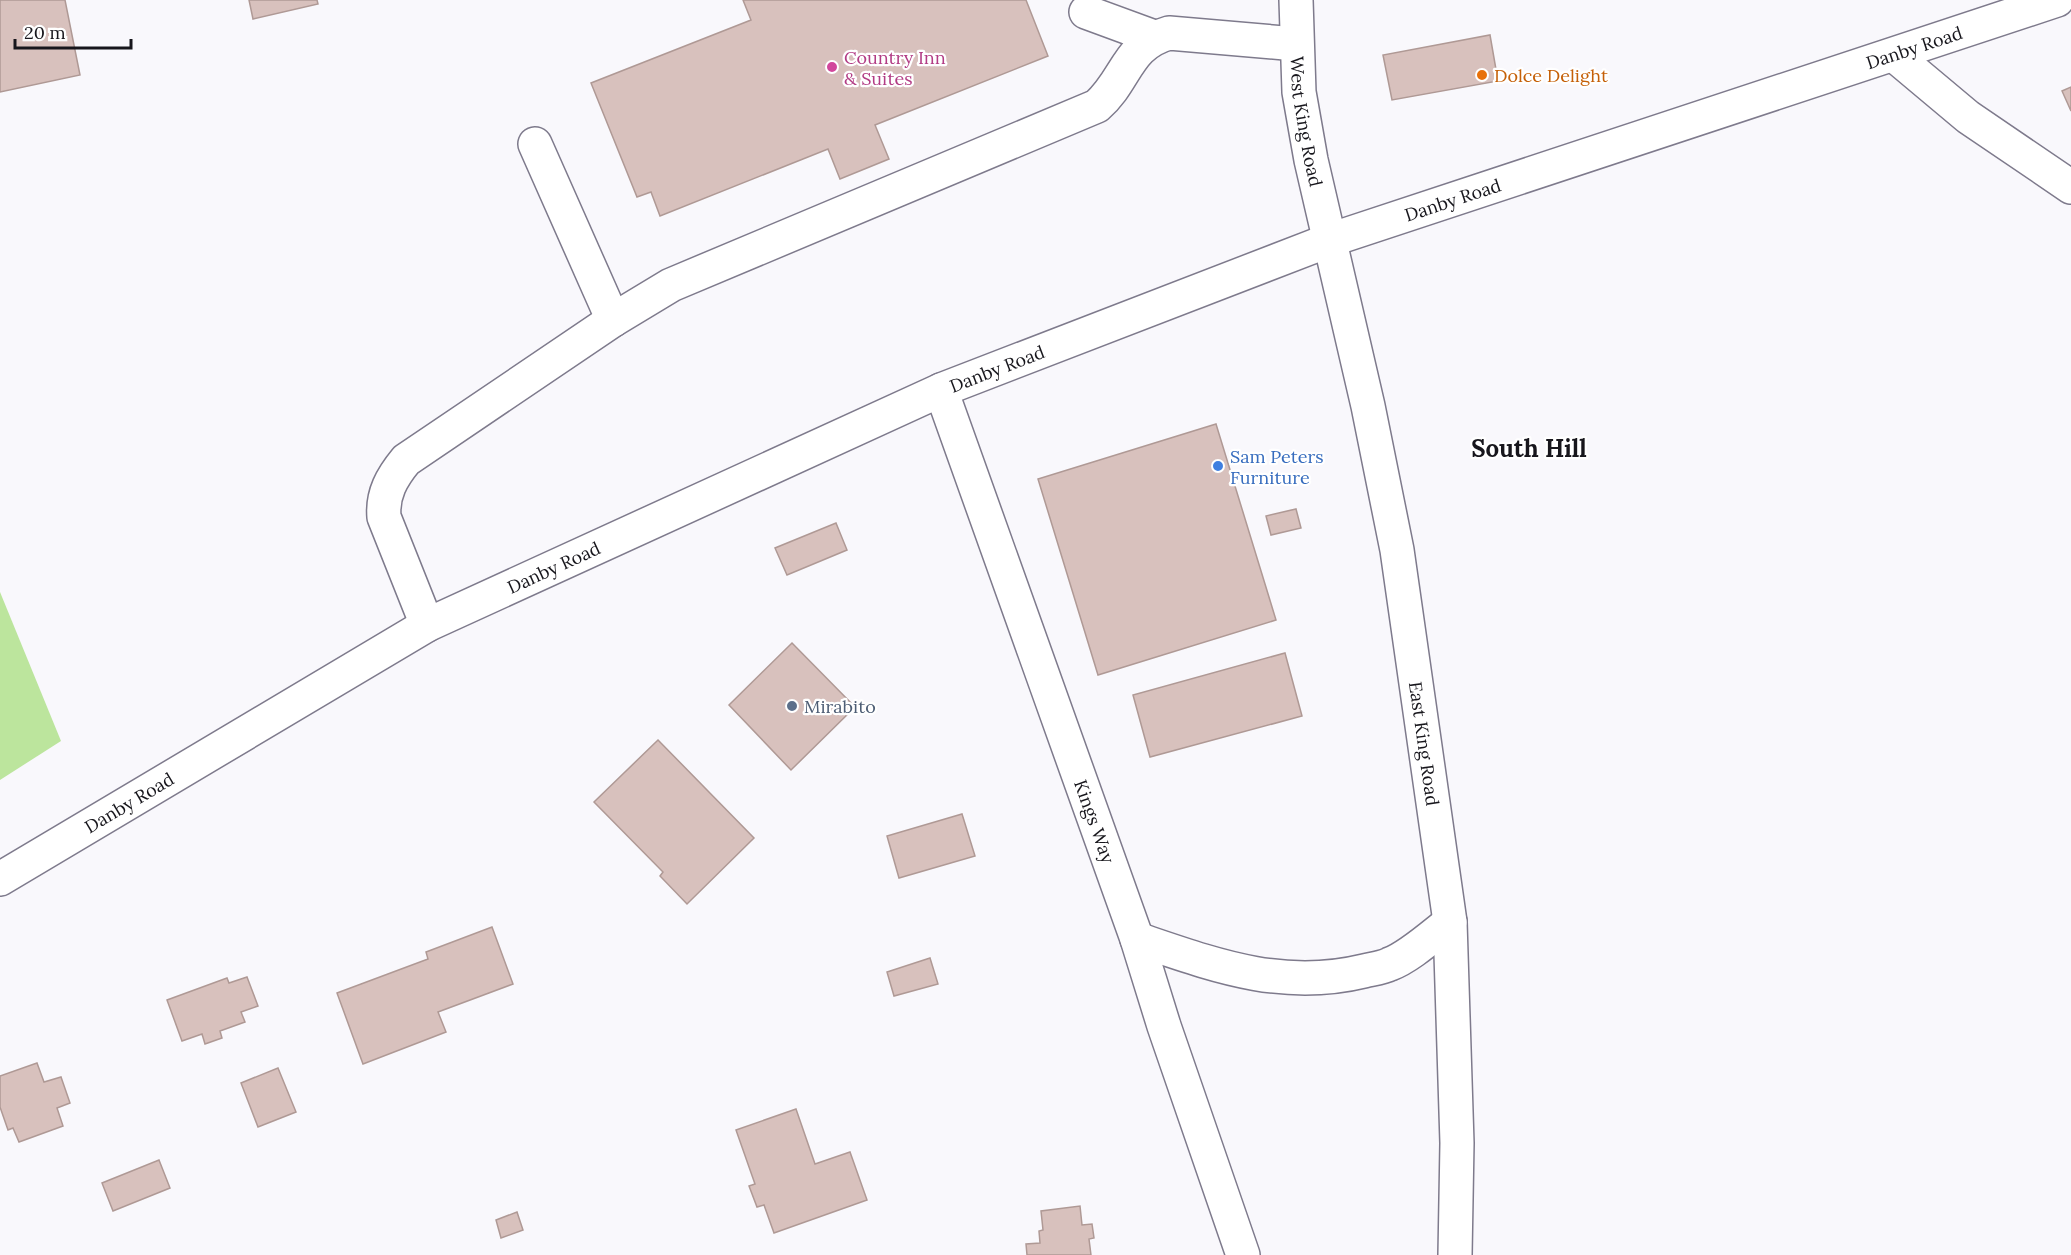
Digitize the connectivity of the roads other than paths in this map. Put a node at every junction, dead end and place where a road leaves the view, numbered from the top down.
1 (1296, 0) edge
2 (2057, 0) edge
3 (1086, 12) dead end
4 (1154, 37) junction
5 (1296, 44) junction
6 (1894, 55) junction
7 (535, 144) dead end
8 (2071, 187) edge
9 (1330, 240) junction
10 (612, 320) junction
11 (941, 390) junction
12 (427, 625) junction
13 (0, 879) edge
14 (1450, 922) junction
15 (1137, 939) junction
16 (1243, 1255) edge
17 (1455, 1255) edge

1 - 5 main road, West King Road
2 - 6 main road, Danby Road
3 - 4 main road
4 - 5 main road
4 - 10 main road
5 - 9 main road, West King Road
6 - 8 main road
6 - 9 main road, Danby Road
7 - 10 main road
9 - 11 main road, Danby Road
9 - 14 main road, East King Road
10 - 12 main road
11 - 12 main road, Danby Road
11 - 15 main road, Kings Way
12 - 13 main road, Danby Road
14 - 15 main road
14 - 17 main road, East King Road
15 - 16 main road, Kings Way

